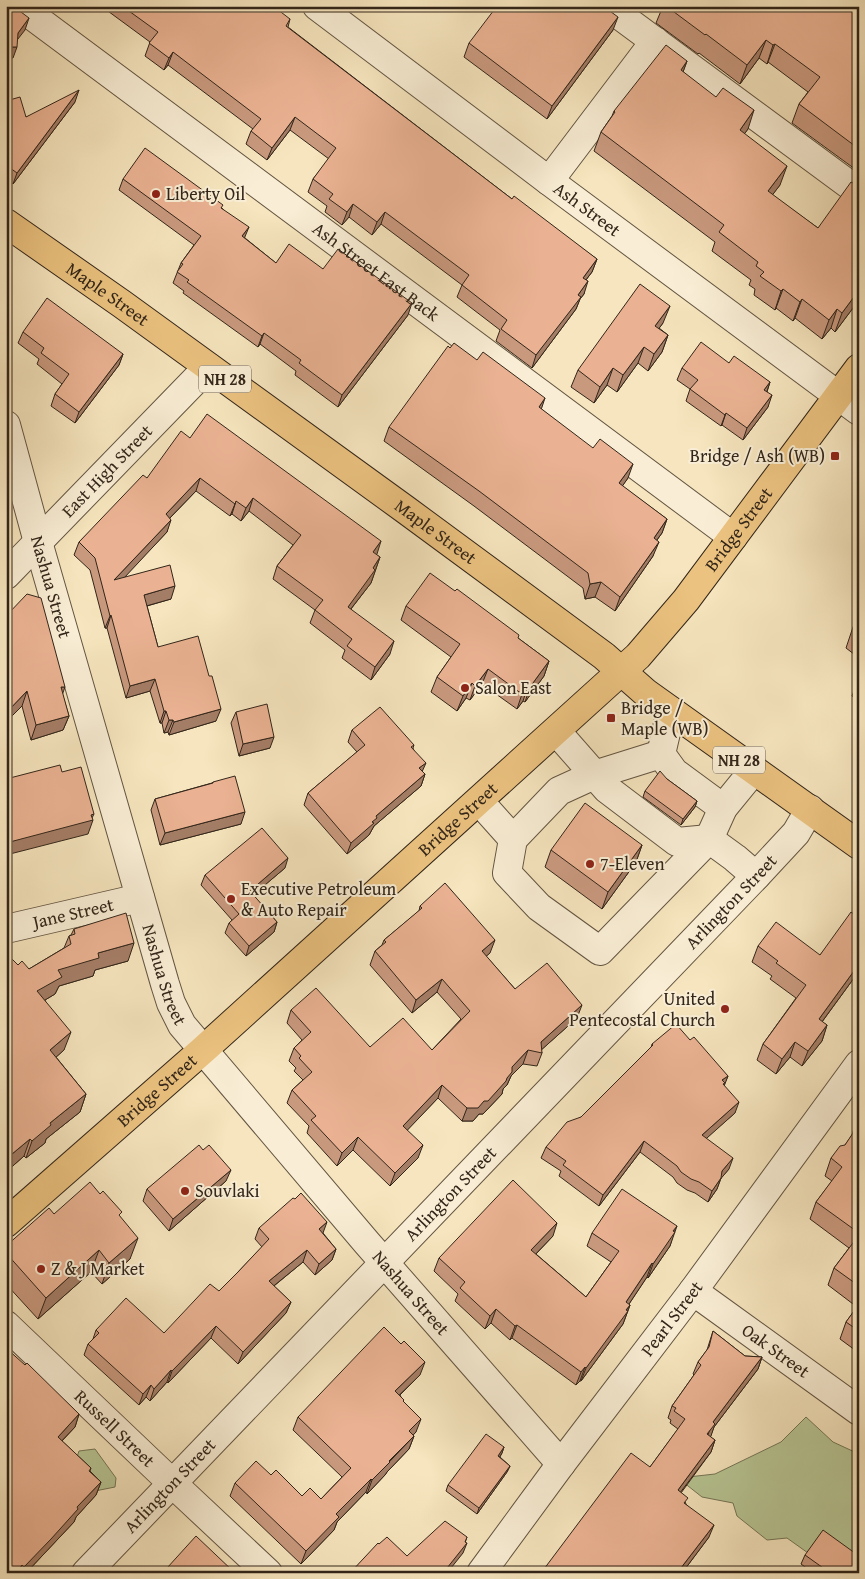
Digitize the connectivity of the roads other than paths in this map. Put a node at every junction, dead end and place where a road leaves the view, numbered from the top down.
1 (19, 6) edge
2 (317, 6) edge
3 (608, 6) edge
4 (655, 41) junction
5 (549, 181) junction
6 (859, 192) edge
7 (6, 223) edge
8 (208, 367) junction
9 (859, 368) edge
10 (849, 403) edge
11 (6, 424) edge
12 (733, 537) junction
13 (38, 542) junction
14 (6, 576) edge
15 (622, 672) junction
16 (672, 712) junction
17 (556, 731) junction
18 (661, 754) junction
19 (754, 770) junction
20 (594, 775) junction
21 (479, 800) junction
22 (723, 808) junction
23 (810, 809) junction
24 (512, 839) junction
25 (709, 839) junction
26 (859, 845) edge
27 (756, 876) junction
28 (140, 898) junction
29 (6, 929) edge
30 (203, 1050) junction
31 (859, 1064) edge
32 (6, 1223) edge
33 (384, 1262) junction
34 (693, 1291) junction
35 (6, 1325) edge
36 (859, 1411) edge
37 (561, 1464) junction
38 (172, 1483) junction
39 (86, 1573) edge
40 (268, 1573) edge
41 (481, 1573) edge

1 - 12 street, Ash Street East Back
2 - 5 street, Ash Street
3 - 4 street
4 - 5 street
4 - 6 street
5 - 10 street, Ash Street
7 - 8 main road, Maple Street / NH 28
8 - 13 street, East High Street
8 - 15 main road, Maple Street / NH 28
9 - 10 main road, Bridge Street
10 - 12 main road, Bridge Street
11 - 13 street, Nashua Street
12 - 15 main road, Bridge Street
13 - 14 street, East High Street
13 - 28 street, Nashua Street
15 - 16 main road, Maple Street / NH 28
15 - 17 main road, Bridge Street
16 - 18 street
16 - 19 main road, Maple Street / NH 28
17 - 20 street
17 - 21 main road, Bridge Street
18 - 20 street
18 - 22 street
19 - 22 street
19 - 23 main road, Maple Street / NH 28
20 - 24 street
20 - 25 street
21 - 24 street
21 - 30 main road, Bridge Street
22 - 25 street
23 - 26 main road, Maple Street / NH 28
23 - 27 street, Arlington Street
24 - 25 street
25 - 27 street
27 - 33 street, Arlington Street
28 - 29 street, Jane Street
28 - 30 street, Nashua Street
30 - 32 main road, Bridge Street
30 - 33 street, Nashua Street
31 - 34 street, Pearl Street
33 - 37 street, Nashua Street
33 - 38 street, Arlington Street
34 - 36 street, Oak Street
34 - 37 street, Pearl Street
35 - 38 street, Russell Street
37 - 41 street, Pearl Street
38 - 39 street, Arlington Street
38 - 40 street, Russell Street

